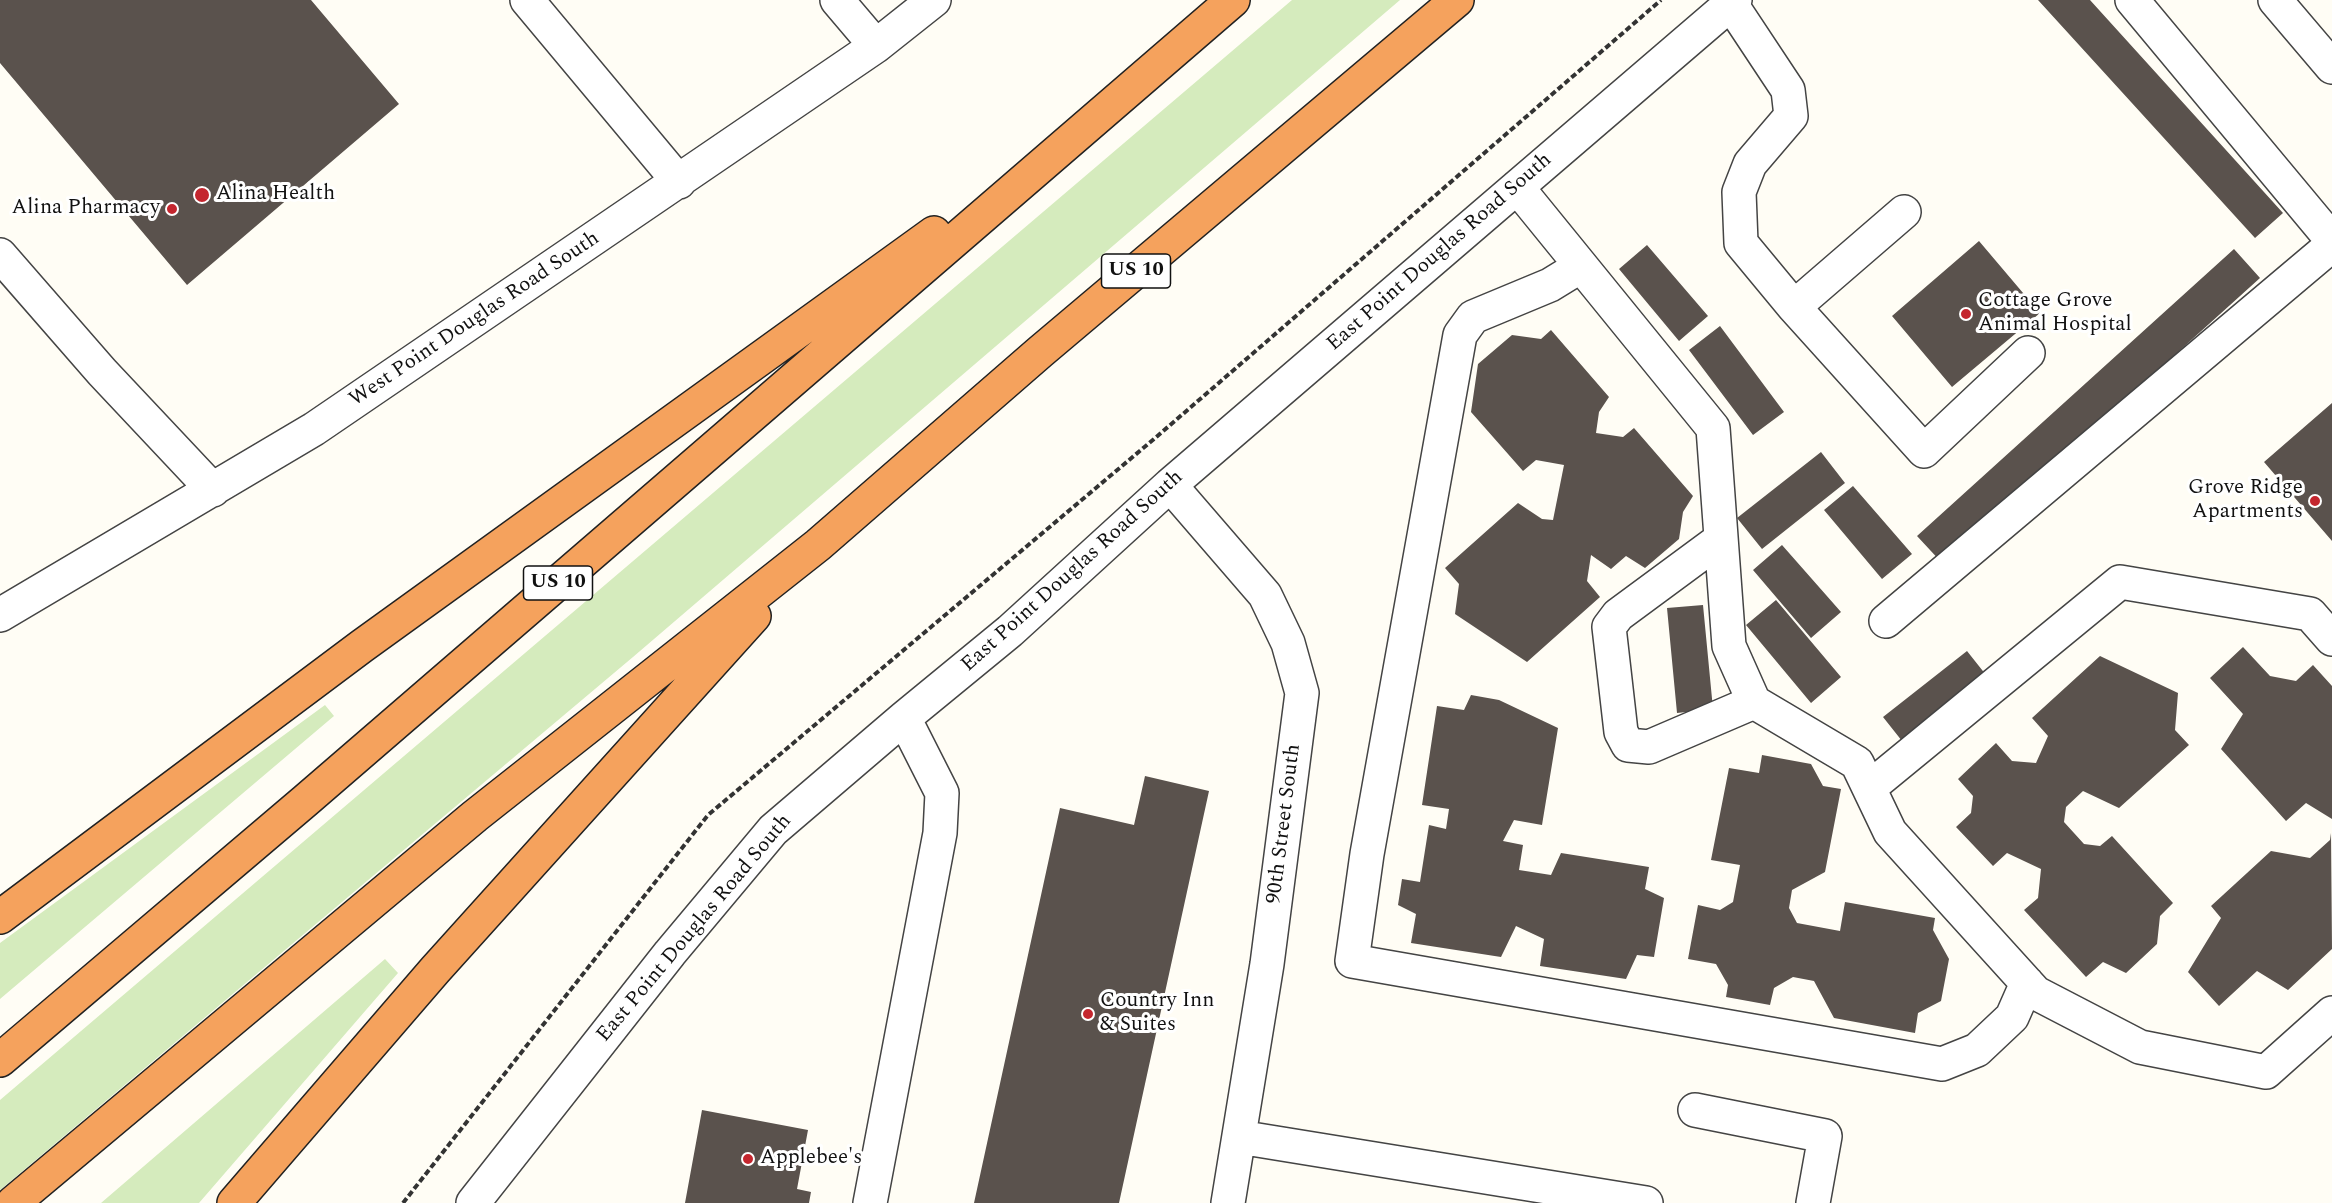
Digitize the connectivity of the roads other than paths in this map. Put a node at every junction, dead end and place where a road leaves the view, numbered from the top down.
1 (526, 0) edge
2 (837, 0) edge
3 (934, 0) edge
4 (1233, 0) edge
5 (1457, 0) edge
6 (2132, 0) edge
7 (2275, 0) edge
8 (1733, 2) edge
9 (876, 46) junction
10 (2332, 67) edge
11 (1112, 103) junction
12 (679, 182) junction
13 (1517, 187) junction
14 (1904, 212) dead end
15 (2332, 240) edge
16 (2332, 245) edge
17 (0, 255) edge
18 (1581, 266) junction
19 (1794, 307) junction
20 (2028, 353) dead end
21 (1170, 485) junction
22 (213, 490) junction
23 (1721, 539) junction
24 (818, 545) junction
25 (0, 615) edge
26 (1886, 621) dead end
27 (2332, 639) edge
28 (1754, 702) junction
29 (903, 718) junction
30 (1869, 788) junction
31 (0, 917) edge
32 (2027, 983) junction
33 (2332, 1013) edge
34 (0, 1060) edge
35 (1695, 1110) dead end
36 (1239, 1137) junction
37 (13, 1203) edge
38 (234, 1203) edge
39 (473, 1203) edge
40 (870, 1203) edge
41 (1228, 1203) edge
42 (1646, 1203) edge
43 (1813, 1203) edge

1 - 12 street
2 - 9 street
3 - 9 street, West Point Douglas Road South
4 - 11 highway, US 10
5 - 24 highway, US 10
6 - 15 street
7 - 10 street
8 - 13 street, East Point Douglas Road South
8 - 19 street
9 - 12 street, West Point Douglas Road South
11 - 31 highway
11 - 34 highway, US 10
12 - 22 street, West Point Douglas Road South
13 - 18 street
13 - 21 street, East Point Douglas Road South
14 - 19 street
16 - 26 street
17 - 22 street
18 - 23 street
18 - 32 street
19 - 20 street
21 - 29 street, East Point Douglas Road South
21 - 36 street, 90th Street South
22 - 25 street, West Point Douglas Road South
23 - 28 street
23 - 28 street
24 - 37 highway, US 10
24 - 38 highway
27 - 30 street
28 - 30 street
29 - 39 street, East Point Douglas Road South
29 - 40 street
30 - 32 street
32 - 33 street
35 - 43 street
36 - 41 street, 90th Street South
36 - 42 street

